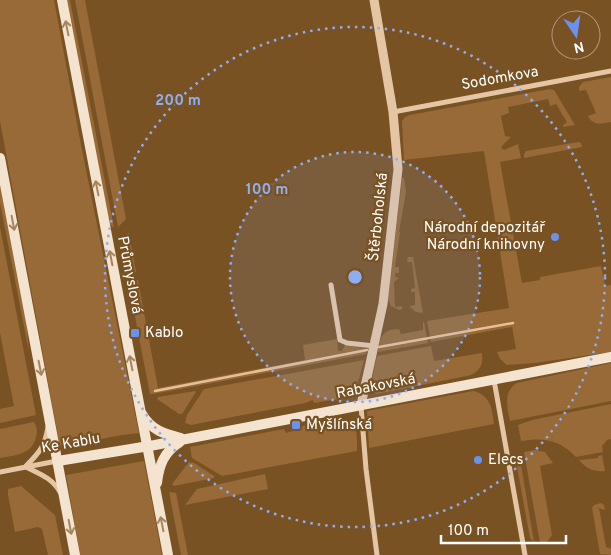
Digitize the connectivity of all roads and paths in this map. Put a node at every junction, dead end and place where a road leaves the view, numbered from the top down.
1 (62, 0) edge
2 (374, 0) edge
3 (611, 71) edge
4 (393, 112) junction
5 (0, 158) edge
6 (330, 285) dead end
7 (374, 346) junction
8 (611, 357) edge
9 (494, 380) junction
10 (361, 405) junction
11 (140, 411) junction
12 (49, 416) junction
13 (186, 439) junction
14 (147, 446) junction
15 (58, 461) junction
16 (25, 467) junction
17 (0, 472) edge
18 (156, 492) junction
19 (65, 499) junction
20 (75, 555) edge
21 (168, 555) edge
22 (377, 555) edge
23 (525, 555) edge

11 -> 1 main road, Průmyslová
2 - 4 street, Štěrboholská
3 - 4 street, Sodomkova
4 - 7 street, Štěrboholská
5 -> 12 main road
6 - 7 street
7 - 10 street, Štěrboholská
8 - 9 main road, Rabakovská
9 - 10 main road, Rabakovská
9 - 23 street
10 - 13 main road, Rabakovská
10 - 22 street, Štěrboholská
11 - 13 main road
11 - 14 main road, Průmyslová
12 - 15 main road
12 - 16 street
13 - 14 main road, Rabakovská
13 - 18 main road
14 - 15 main road, Ke Kablu
14 - 18 main road, Průmyslová
15 - 16 street, Ke Kablu
15 - 19 main road
16 - 17 street, Ke Kablu
16 - 19 street
21 -> 18 main road, Průmyslová
19 -> 20 main road

